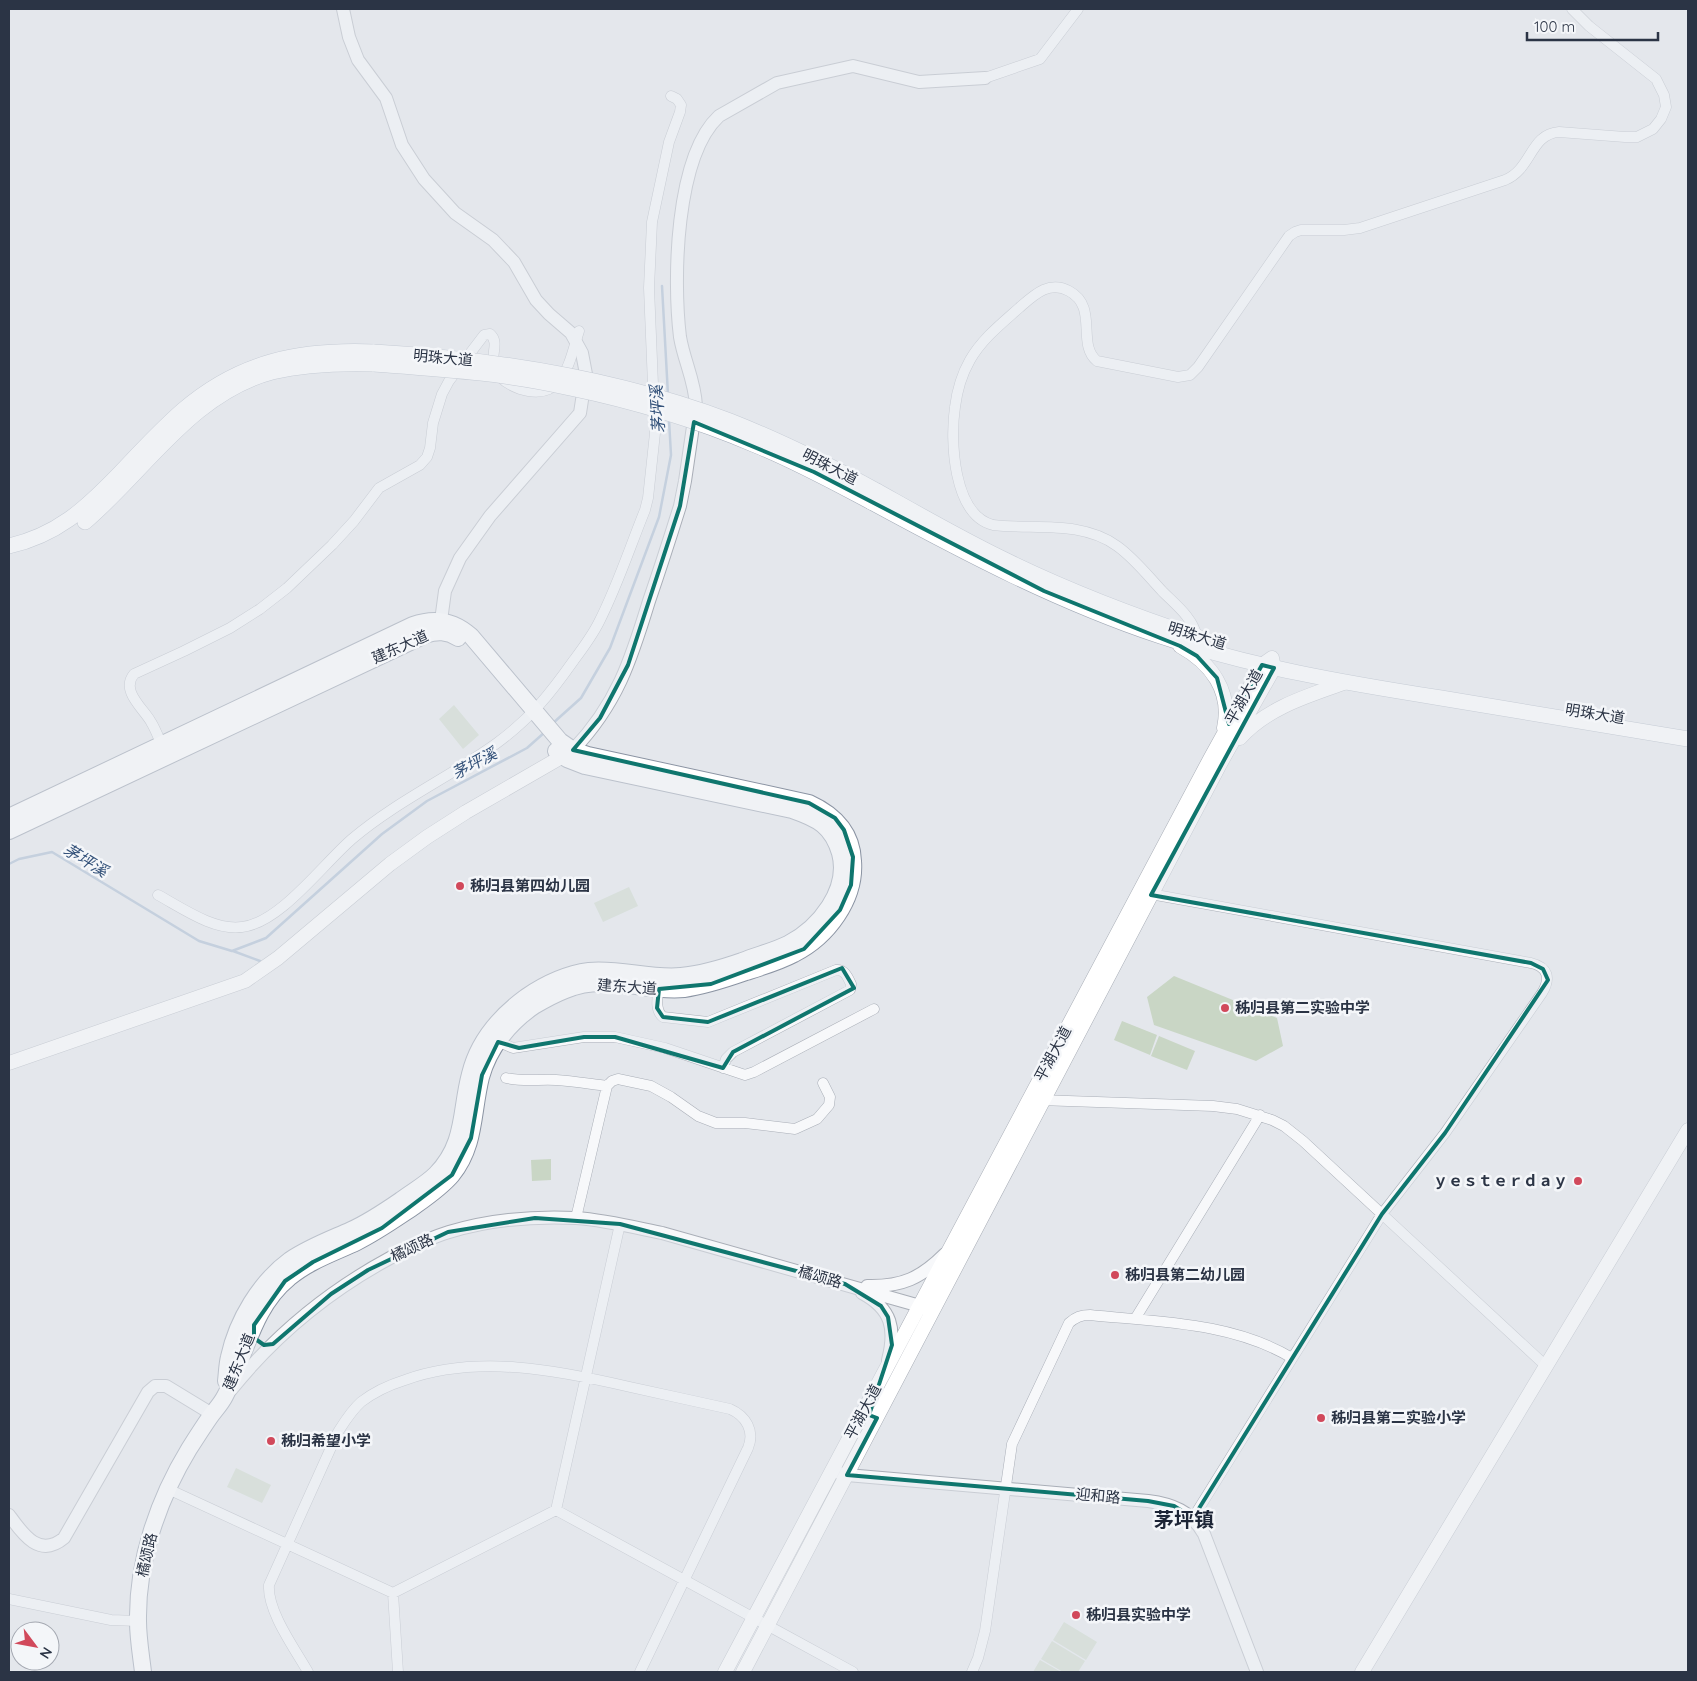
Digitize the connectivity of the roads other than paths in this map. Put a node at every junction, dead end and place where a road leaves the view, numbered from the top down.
1 (343, 9) edge
2 (1078, 9) edge
3 (1572, 9) edge
4 (985, 78) joint
5 (671, 96) dead end
6 (578, 336) junction
7 (374, 358) junction
8 (874, 496) junction
9 (9, 546) edge
10 (9, 556) edge
11 (440, 626) junction
12 (1161, 637) junction
13 (1197, 637) junction
14 (1269, 664) junction
15 (1344, 682) junction
16 (534, 718) junction
17 (1688, 729) edge
18 (1688, 739) edge
19 (563, 748) junction
20 (164, 750) junction
21 (1215, 762) junction
22 (9, 817) edge
23 (9, 832) edge
24 (1146, 893) junction
25 (158, 896) dead end
26 (659, 983) junction
27 (874, 1008) dead end
28 (493, 1039) junction
29 (9, 1063) edge
30 (723, 1068) junction
31 (506, 1078) dead end
32 (824, 1083) dead end
33 (607, 1086) junction
34 (1037, 1099) junction
35 (1260, 1115) junction
36 (1688, 1130) edge
37 (1382, 1214) junction
38 (576, 1218) junction
39 (620, 1224) junction
40 (950, 1248) junction
41 (844, 1284) junction
42 (926, 1309) junction
43 (1135, 1319) junction
44 (254, 1325) junction
45 (272, 1344) junction
46 (1292, 1358) junction
47 (1546, 1366) junction
48 (586, 1377) junction
49 (882, 1377) junction
50 (224, 1399) junction
51 (212, 1414) junction
52 (832, 1471) junction
53 (847, 1475) junction
54 (168, 1489) junction
55 (1005, 1489) junction
56 (556, 1510) junction
57 (9, 1515) edge
58 (1193, 1518) junction
59 (287, 1544) junction
60 (684, 1580) junction
61 (394, 1593) junction
62 (9, 1599) edge
63 (754, 1618) junction
64 (138, 1620) junction
65 (768, 1626) junction
66 (143, 1672) edge
67 (308, 1672) edge
68 (398, 1672) edge
69 (640, 1672) edge
70 (725, 1672) edge
71 (743, 1672) edge
72 (853, 1672) edge
73 (972, 1672) edge
74 (1257, 1672) edge
75 (1362, 1672) edge

1 - 6 street
2 - 4 street
3 - 13 street
4 - 19 street
5 - 16 street
6 - 11 street
6 - 20 street
7 - 8 main road, 明珠大道, bridge
7 - 9 main road, 明珠大道
7 - 10 main road, 明珠大道
8 - 12 main road, 明珠大道
8 - 13 main road, 明珠大道
11 - 16 highway, 建东大道
11 - 20 highway, 建东大道
12 - 14 main road, 明珠大道
12 - 21 main road
13 - 14 main road, 明珠大道
14 - 15 main road, 明珠大道
14 - 17 main road, 明珠大道
14 - 21 main road, 平湖大道
15 - 18 main road, 明珠大道
15 - 21 main road
16 - 19 highway, 建东大道
16 - 25 street
19 - 26 highway, 建东大道
19 - 29 main road
20 - 22 highway, 建东大道
20 - 23 highway, 建东大道
21 - 24 main road, 平湖大道
24 - 34 main road, 平湖大道
24 - 37 street
26 - 28 highway, 建东大道
26 - 30 street
27 - 30 street
28 - 30 street
28 - 44 highway, 建东大道
28 - 50 highway, 建东大道
31 - 33 street
32 - 33 street
33 - 38 street
34 - 35 street
34 - 40 main road, 平湖大道
34 - 42 main road, 平湖大道
35 - 37 street
35 - 43 street
36 - 47 main road
37 - 46 street
37 - 47 street
38 - 39 street, 橘颂路
38 - 45 street, 橘颂路
39 - 41 street, 橘颂路
39 - 48 street
40 - 41 street
40 - 42 main road, 平湖大道
41 - 42 street, 橘颂路
41 - 49 street
42 - 49 main road, 平湖大道
42 - 53 main road, 平湖大道
43 - 46 street
43 - 55 street
44 - 45 street
44 - 50 highway, 建东大道
45 - 50 street, 橘颂路
46 - 58 street
47 - 75 main road
48 - 56 street
48 - 59 street
48 - 60 street
49 - 52 main road, 平湖大道
50 - 51 highway, 橘颂路
51 - 54 highway, 橘颂路
51 - 57 street
52 - 53 street, 迎和路
52 - 63 main road, 平湖大道
53 - 55 street, 迎和路
53 - 65 main road, 平湖大道
54 - 59 street
54 - 64 highway, 橘颂路
55 - 58 street, 迎和路
55 - 73 street
56 - 60 street
56 - 61 street
58 - 74 street, 迎和路
59 - 61 street
59 - 67 street
60 - 63 street
60 - 69 street
61 - 68 street
62 - 64 street
63 - 65 street
63 - 70 main road, 平湖大道
64 - 66 highway, 橘颂路
65 - 71 main road, 平湖大道
65 - 72 street

